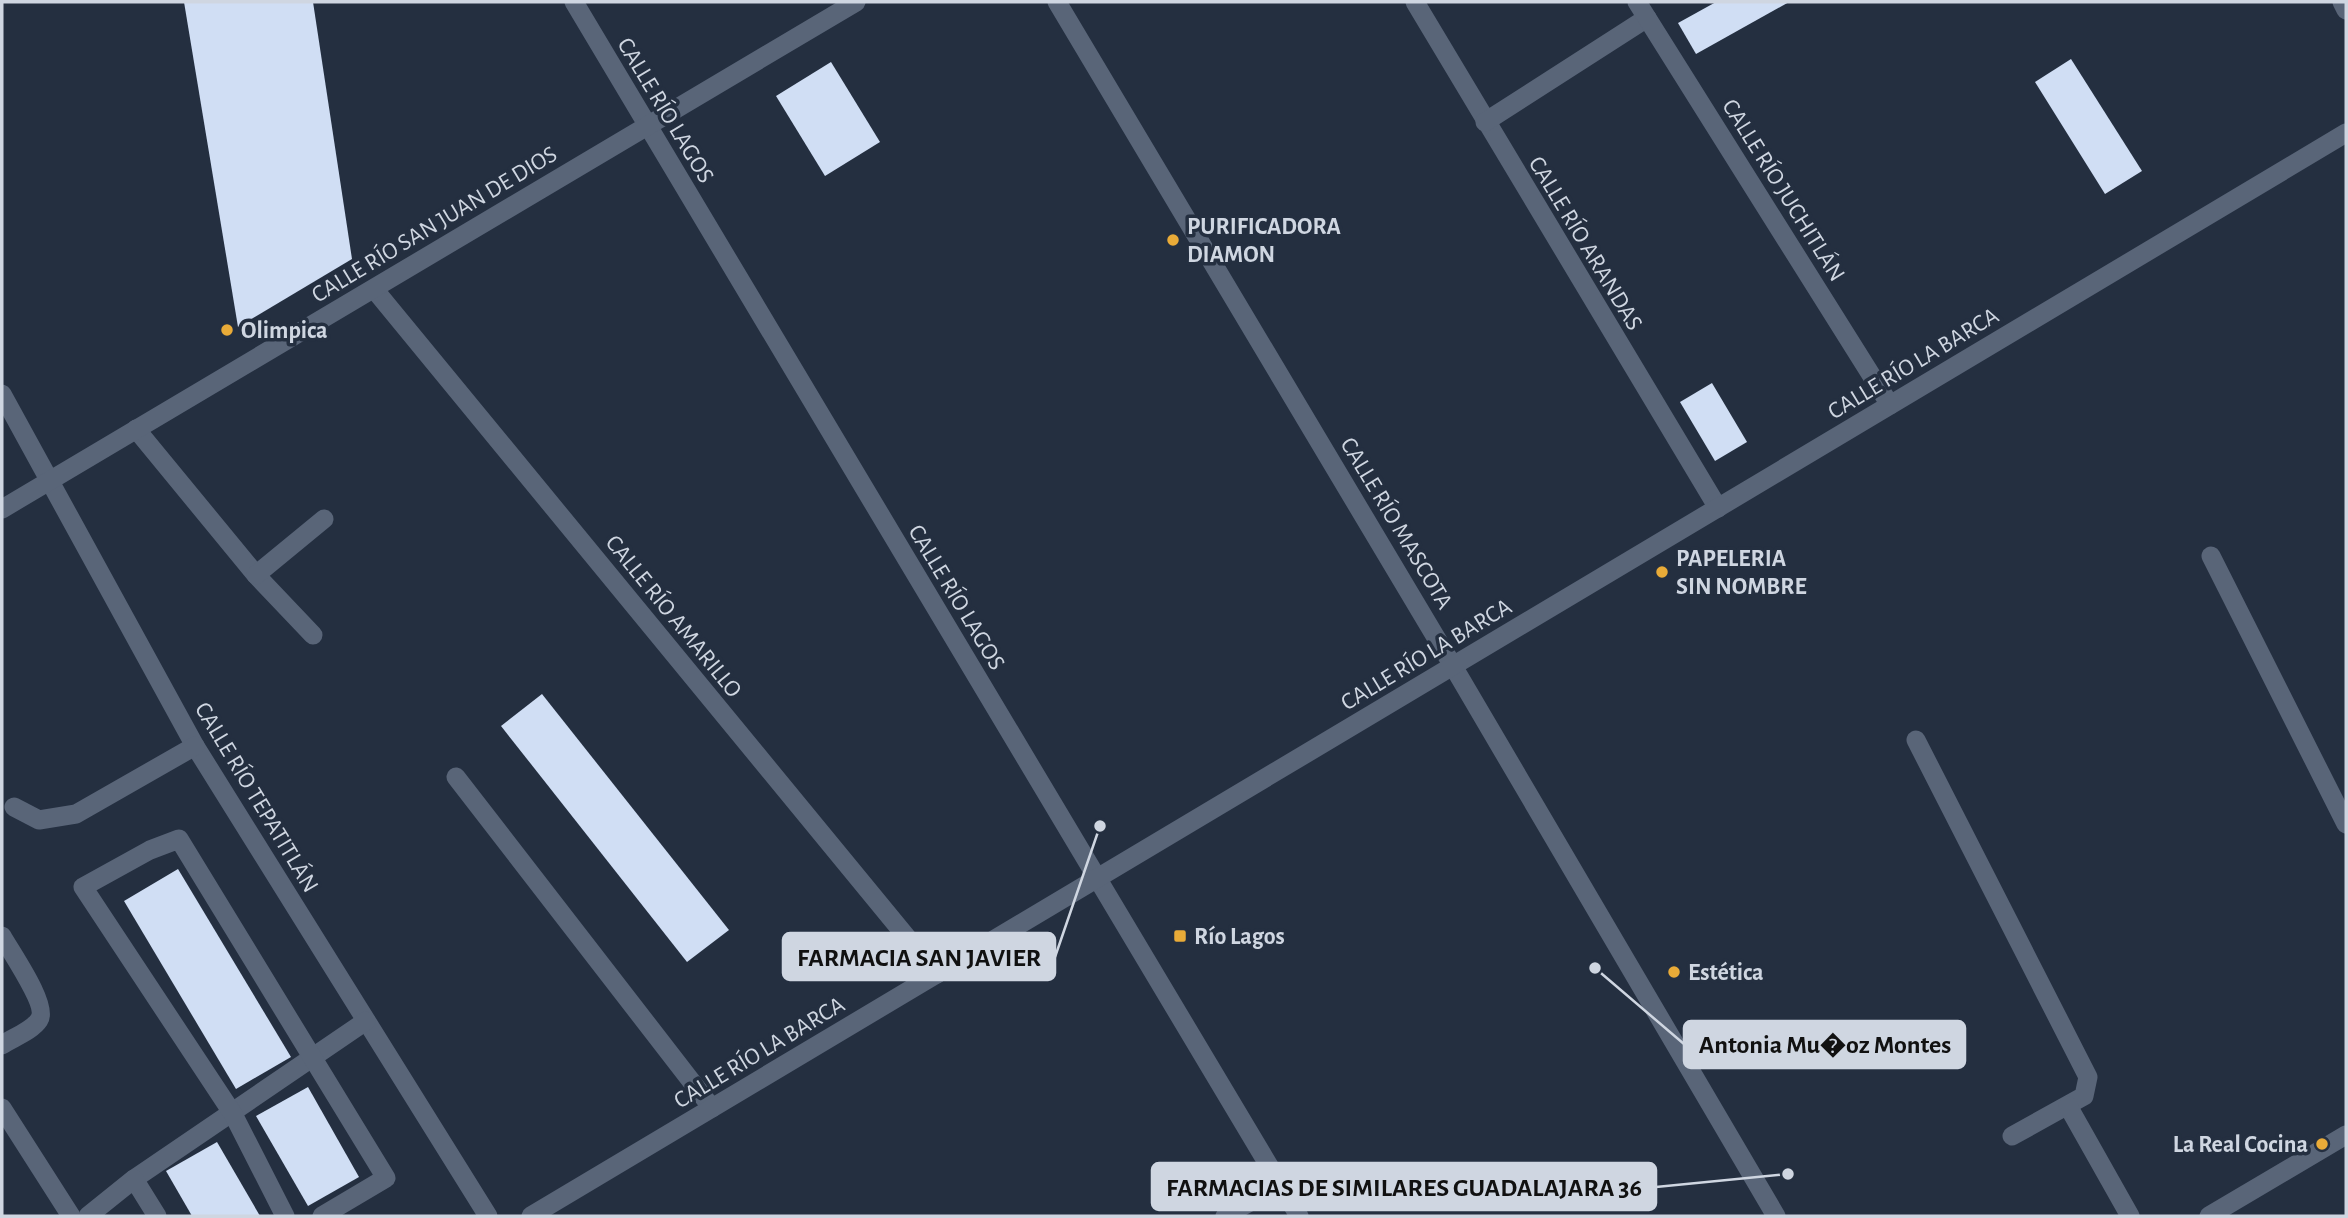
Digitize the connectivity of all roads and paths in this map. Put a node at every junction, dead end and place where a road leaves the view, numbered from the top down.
1 (574, 2) edge
2 (856, 2) edge
3 (1057, 2) edge
4 (1415, 2) edge
5 (2342, 2) edge
6 (1642, 10) edge
7 (2346, 10) edge
8 (1485, 122) junction
9 (647, 126) junction
10 (2346, 133) edge
11 (374, 289) junction
12 (2, 394) edge
13 (1890, 405) junction
14 (136, 429) junction
15 (52, 480) junction
16 (1718, 508) junction
17 (2, 509) edge
18 (324, 519) dead end
19 (2211, 555) dead end
20 (256, 575) junction
21 (313, 635) dead end
22 (1453, 666) junction
23 (1916, 740) dead end
24 (195, 746) junction
25 (456, 777) dead end
26 (14, 807) dead end
27 (2346, 824) edge
28 (1097, 879) junction
29 (2, 936) edge
30 (937, 974) junction
31 (366, 1021) junction
32 (2, 1045) edge
33 (314, 1057) junction
34 (2068, 1106) junction
35 (2, 1108) edge
36 (712, 1108) junction
37 (233, 1114) junction
38 (2346, 1135) edge
39 (2012, 1136) dead end
40 (134, 1179) junction
41 (1280, 1185) junction
42 (71, 1216) edge
43 (88, 1216) edge
44 (158, 1216) edge
45 (285, 1216) edge
46 (322, 1216) edge
47 (488, 1216) edge
48 (531, 1216) edge
49 (1225, 1216) edge
50 (1299, 1216) edge
51 (1776, 1216) edge
52 (2130, 1216) edge
53 (2209, 1216) edge

1 - 9 street, CALLE RÍO LAGOS
2 - 9 street, CALLE RÍO SAN JUAN DE DIOS
3 - 22 street, CALLE RÍO MASCOTA
4 - 8 street, CALLE RÍO ARANDAS
5 - 7 street
6 - 8 street
6 - 13 street, CALLE RÍO JUCHITLÁN
8 - 16 street, CALLE RÍO ARANDAS
9 - 11 street, CALLE RÍO SAN JUAN DE DIOS
9 - 28 street, CALLE RÍO LAGOS
10 - 13 street, CALLE RÍO LA BARCA
11 - 14 street, CALLE RÍO SAN JUAN DE DIOS
11 - 30 street, CALLE RÍO AMARILLO
12 - 15 street, CALLE RÍO TEPATITLÁN
13 - 16 street, CALLE RÍO LA BARCA
14 - 15 street, CALLE RÍO SAN JUAN DE DIOS
14 - 20 street
15 - 17 street, CALLE RÍO SAN JUAN DE DIOS
15 - 24 street, CALLE RÍO TEPATITLÁN
16 - 22 street, CALLE RÍO LA BARCA
18 - 20 street
19 - 27 street
20 - 21 street
22 - 28 street, CALLE RÍO LA BARCA
22 - 51 street, CALLE RÍO MASCOTA
23 - 34 street
24 - 26 street
24 - 31 street, CALLE RÍO TEPATITLÁN
25 - 36 street
28 - 30 street, CALLE RÍO LA BARCA
28 - 41 street, CALLE RÍO LAGOS
29 - 32 street
30 - 36 street, CALLE RÍO LA BARCA
31 - 33 street
31 - 47 street, CALLE RÍO TEPATITLÁN
33 - 37 street
33 - 37 street
33 - 46 street
34 - 39 street
34 - 52 street
35 - 42 street
36 - 48 street, CALLE RÍO LA BARCA
37 - 40 street
37 - 45 street
38 - 53 street
40 - 43 street
40 - 44 street
41 - 49 street
41 - 50 street, CALLE RÍO LAGOS

